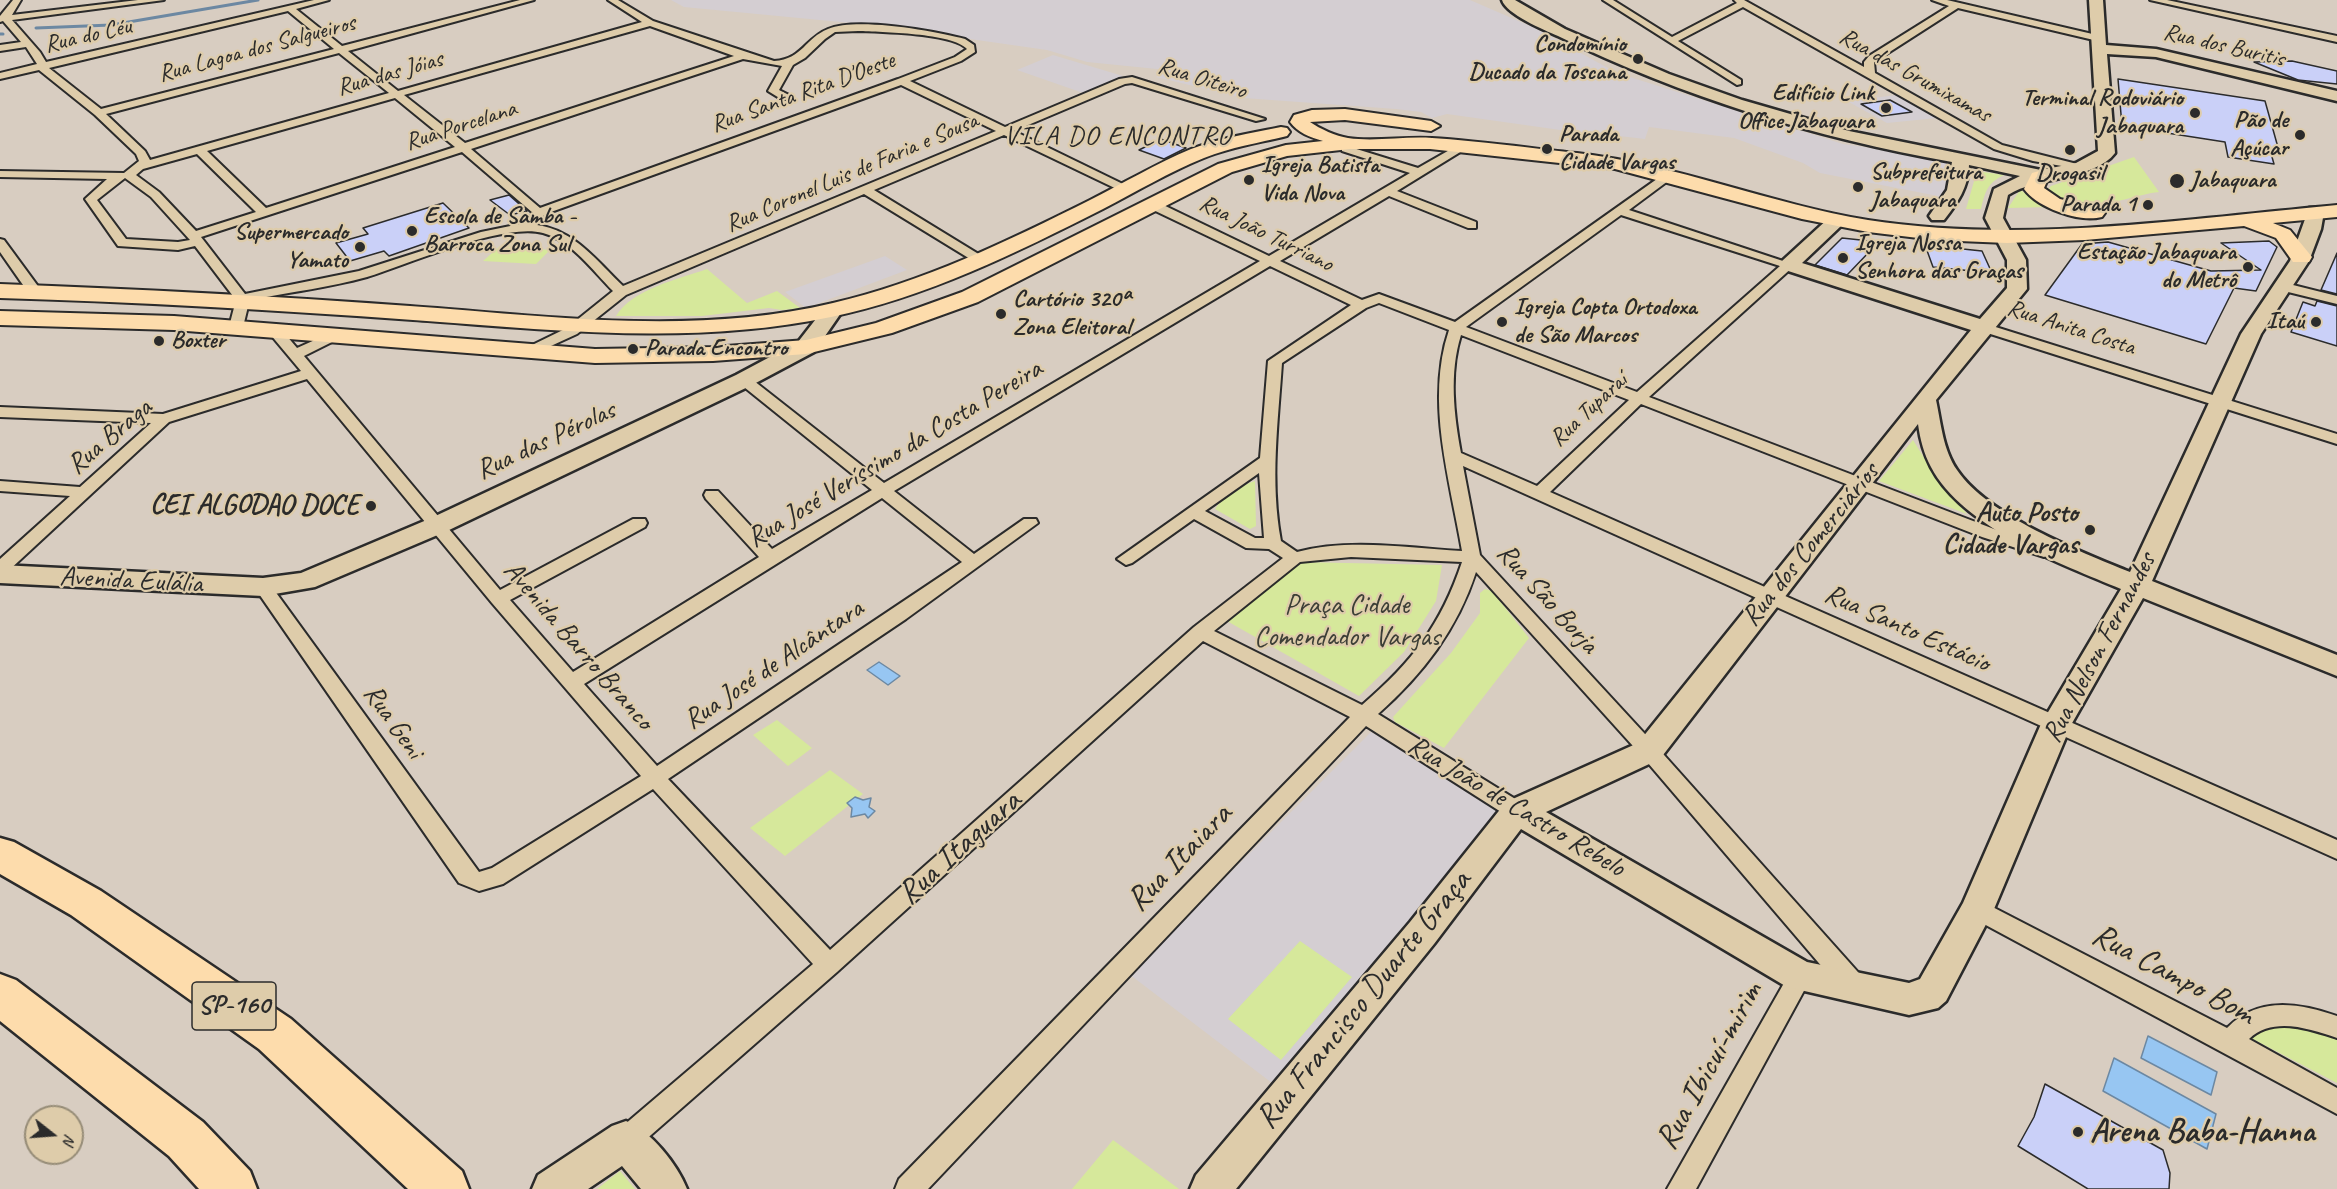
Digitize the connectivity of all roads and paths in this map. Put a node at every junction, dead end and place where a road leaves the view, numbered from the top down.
1 (17, 0) edge
2 (160, 0) edge
3 (325, 0) edge
4 (530, 0) edge
5 (612, 0) edge
6 (1507, 0) edge
7 (1607, 0) edge
8 (1936, 0) edge
9 (2096, 0) edge
10 (2154, 0) edge
11 (1741, 2) edge
12 (1956, 5) junction
13 (290, 9) junction
14 (2, 19) edge
15 (650, 23) junction
16 (730, 38) dead end
17 (2337, 39) edge
18 (720, 41) junction
19 (1671, 41) junction
20 (2099, 43) junction
21 (28, 44) junction
22 (0, 48) edge
23 (340, 49) junction
24 (37, 54) junction
25 (743, 56) junction
26 (789, 63) junction
27 (43, 68) junction
28 (0, 70) edge
29 (1870, 75) junction
30 (0, 76) edge
31 (1132, 80) joint
32 (902, 81) junction
33 (1737, 82) dead end
34 (398, 94) junction
35 (2337, 96) edge
36 (785, 97) dead end
37 (99, 113) junction
38 (1260, 119) junction
39 (1303, 129) junction
40 (1003, 132) junction
41 (1348, 146) junction
42 (1464, 146) junction
43 (463, 147) junction
44 (200, 151) junction
45 (1196, 154) junction
46 (1960, 158) junction
47 (142, 166) junction
48 (2079, 166) junction
49 (1418, 172) junction
50 (0, 174) edge
51 (123, 175) junction
52 (1668, 176) junction
53 (2040, 176) junction
54 (1125, 189) junction
55 (866, 190) junction
56 (1387, 191) junction
57 (2337, 193) edge
58 (2228, 201) dead end
59 (2205, 203) dead end
60 (2312, 203) junction
61 (2337, 203) edge
62 (1151, 204) junction
63 (1617, 210) junction
64 (1950, 211) junction
65 (2118, 211) dead end
66 (2337, 211) edge
67 (263, 212) junction
68 (539, 213) junction
69 (2095, 213) junction
70 (1994, 218) junction
71 (2246, 219) junction
72 (1836, 221) junction
73 (1472, 225) dead end
74 (528, 227) junction
75 (2007, 237) junction
76 (195, 239) junction
77 (0, 243) edge
78 (2301, 256) junction
79 (980, 261) junction
80 (1268, 261) junction
81 (1789, 265) junction
82 (2286, 286) junction
83 (0, 291) edge
84 (35, 292) junction
85 (621, 292) junction
86 (243, 300) junction
87 (2337, 300) edge
88 (1361, 305) junction
89 (833, 310) junction
90 (0, 318) edge
91 (579, 325) junction
92 (236, 327) junction
93 (1457, 327) junction
94 (1986, 328) junction
95 (275, 331) junction
96 (335, 335) junction
97 (806, 347) junction
98 (529, 352) junction
99 (295, 355) junction
100 (311, 373) junction
101 (744, 380) junction
102 (1638, 399) junction
103 (1926, 399) junction
104 (2220, 401) junction
105 (0, 412) edge
106 (164, 419) junction
107 (2337, 439) edge
108 (1455, 456) junction
109 (1268, 459) junction
110 (1860, 484) junction
111 (0, 486) edge
112 (882, 491) junction
113 (83, 492) junction
114 (1539, 493) junction
115 (712, 495) dead end
116 (1193, 512) junction
117 (639, 523) dead end
118 (1030, 523) dead end
119 (438, 525) junction
120 (1273, 543) junction
121 (2068, 555) junction
122 (1472, 557) junction
123 (770, 558) junction
124 (1294, 558) junction
125 (1126, 559) dead end
126 (974, 562) junction
127 (0, 569) edge
128 (0, 574) edge
129 (2137, 585) junction
130 (263, 587) junction
131 (1768, 597) junction
132 (498, 599) junction
133 (1202, 632) junction
134 (2337, 666) edge
135 (573, 681) junction
136 (1364, 715) junction
137 (2056, 724) junction
138 (1649, 751) junction
139 (656, 779) junction
140 (1517, 811) junction
141 (2337, 850) edge
142 (0, 854) edge
143 (482, 883) joint
144 (1977, 909) junction
145 (829, 965) junction
146 (1829, 984) junction
147 (0, 994) edge
148 (2337, 1027) edge
149 (2230, 1042) junction
150 (2337, 1102) edge
151 (626, 1140) junction
152 (232, 1189) edge
153 (444, 1189) edge
154 (552, 1189) edge
155 (581, 1189) edge
156 (667, 1189) edge
157 (909, 1189) edge
158 (1210, 1189) edge
159 (1681, 1189) edge

1 - 14 street
2 - 14 street
3 - 13 street, Rua do Céu
4 - 23 street, Rua Lagoa dos Salgueiros
5 - 15 street
6 - 46 street
7 - 19 street
8 - 12 street, Rua dos Buritis
9 - 20 street
10 - 17 street
11 - 19 street
11 - 29 street, Rua das Grumixamas
12 - 20 street, Rua dos Buritis
12 - 29 street
13 - 23 street
13 - 27 street, Rua do Céu
14 - 21 street
15 - 18 street
15 - 34 street, Rua das Jóias
16 - 18 street
18 - 25 street
19 - 33 street
20 - 35 street, Rua dos Buritis
20 - 48 street
21 - 22 street
21 - 24 street
23 - 34 street
23 - 37 street, Rua Lagoa dos Salgueiros
24 - 27 street
24 - 28 street
25 - 26 street
25 - 43 street, Rua Porcelana
26 - 32 street, Rua Santa Rita D'Oeste
26 - 36 street
27 - 30 street, Rua do Céu
27 - 37 street
29 - 48 street, Rua das Grumixamas
31 - 38 street, Rua Oiteiro
31 - 40 street, Rua Coronel Luis de Faria e Sousa
32 - 40 street
32 - 68 street, Rua Santa Rita D'Oeste
34 - 43 street
34 - 44 street, Rua das Jóias
37 - 47 street
38 - 39 main road
38 - 45 main road
39 - 41 main road
39 - 45 main road
39 - 64 main road
40 - 54 street
40 - 55 street, Rua Coronel Luis de Faria e Sousa
41 - 42 main road
41 - 49 street
41 - 62 main road
42 - 49 street, Rua José Veríssimo da Costa Pereira
42 - 52 main road
43 - 67 street, Rua Porcelana
43 - 68 street
44 - 47 street, Rua das Jóias
44 - 67 street
45 - 54 main road
46 - 53 street
46 - 64 street
47 - 51 street
48 - 53 street
49 - 56 street, Rua José Veríssimo da Costa Pereira
50 - 51 street
51 - 76 street
51 - 76 street, Rua Porcelana
52 - 63 street
52 - 72 main road
53 - 69 main road
53 - 70 street
54 - 79 main road
55 - 79 street
55 - 85 street, Rua Coronel Luis de Faria e Sousa
56 - 73 street
56 - 80 street, Rua José Veríssimo da Costa Pereira
57 - 60 main road
58 - 59 main road
60 - 61 main road
60 - 66 main road
60 - 71 main road
60 - 78 street, Rua Nelson Fernandes
62 - 80 street, Rua João Turriano
62 - 97 main road
63 - 81 street, Rua Anita Costa
63 - 93 street
64 - 70 main road
65 - 69 main road
67 - 76 street, Rua Porcelana
68 - 74 street
69 - 70 main road
70 - 75 street, Rua dos Comerciários
71 - 75 main road
71 - 78 main road
72 - 75 main road
72 - 81 street, Rua Tuparaí
74 - 85 street
74 - 86 street
75 - 94 street, Rua dos Comerciários
76 - 86 street
77 - 84 street
78 - 82 street, Rua Nelson Fernandes
79 - 89 main road
80 - 88 street, Rua João Turriano
80 - 112 street, Rua José Veríssimo da Costa Pereira
81 - 94 street, Rua Anita Costa
81 - 102 street, Rua Tuparaí
82 - 87 street
82 - 104 street, Rua Nelson Fernandes
83 - 84 main road
84 - 86 main road
85 - 91 street, Rua Coronel Luis de Faria e Sousa
86 - 91 main road
86 - 92 street
88 - 93 street
88 - 109 street
89 - 91 main road
89 - 97 street, Rua das Pérolas
90 - 92 main road
91 - 98 street, Rua Coronel Luis de Faria e Sousa
92 - 95 main road
93 - 102 street
93 - 108 street, Rua São Borja
94 - 103 street, Rua dos Comerciários
94 - 104 street, Rua Anita Costa
95 - 96 main road
95 - 99 street, Avenida Barro Branco
96 - 98 main road
96 - 99 street
97 - 98 main road
97 - 101 street, Rua das Pérolas
99 - 100 street, Avenida Barro Branco
100 - 106 street, Rua Braga
100 - 119 street, Avenida Barro Branco
101 - 112 street
101 - 119 street, Rua das Pérolas
102 - 110 street
102 - 114 street, Rua Tuparaí
103 - 110 street, Rua dos Comerciários
103 - 121 street
104 - 107 street, Rua Anita Costa
104 - 129 street, Rua Nelson Fernandes
105 - 106 street
106 - 113 street, Rua Braga
108 - 114 street, Rua Santo Estácio
108 - 122 street, Rua São Borja
109 - 116 street
109 - 120 street
110 - 121 street
110 - 131 street, Rua dos Comerciários
111 - 113 street
112 - 123 street, Rua José Veríssimo da Costa Pereira
112 - 126 street
113 - 127 street, Rua Braga
114 - 131 street, Rua Santo Estácio
115 - 123 street
116 - 120 street
116 - 125 street
117 - 132 street
118 - 126 street, Rua José de Alcântara
119 - 130 street, Rua das Pérolas
119 - 132 street, Avenida Barro Branco
120 - 124 street
121 - 129 street
122 - 124 street
122 - 136 street, Rua Itaiara
122 - 138 street, Rua São Borja
123 - 135 street, Rua José Veríssimo da Costa Pereira
124 - 133 street, Rua Itaguara
126 - 139 street, Rua José de Alcântara
128 - 130 street, Avenida Eulália
129 - 134 street
129 - 137 street, Rua Nelson Fernandes
130 - 143 street, Rua Geni
131 - 137 street, Rua Santo Estácio
131 - 138 street, Rua dos Comerciários
132 - 135 street, Avenida Barro Branco
133 - 136 street, Rua João de Castro Rebelo
133 - 145 street, Rua Itaguara
135 - 139 street, Avenida Barro Branco
136 - 140 street, Rua João de Castro Rebelo
136 - 157 street, Rua Itaiara
137 - 141 street, Rua Santo Estácio
137 - 144 street, Rua Nelson Fernandes
138 - 140 street, Rua dos Comerciários
138 - 146 street, Rua São Borja
139 - 143 street, Rua José de Alcântara
139 - 145 street, Avenida Barro Branco
140 - 146 street, Rua João de Castro Rebelo
140 - 158 street, Rua Francisco Duarte Graça
142 - 153 highway, SP-160
144 - 146 street, Rua Nelson Fernandes
144 - 149 street, Rua Campo Bom
145 - 151 street, Rua Itaguara
146 - 159 street, Rua Ibicuí-mirim
147 - 152 highway
148 - 149 street
149 - 150 street, Rua Campo Bom
151 - 154 street, Rua Itaguara
151 - 155 street, Rua Itaguara
151 - 156 street

